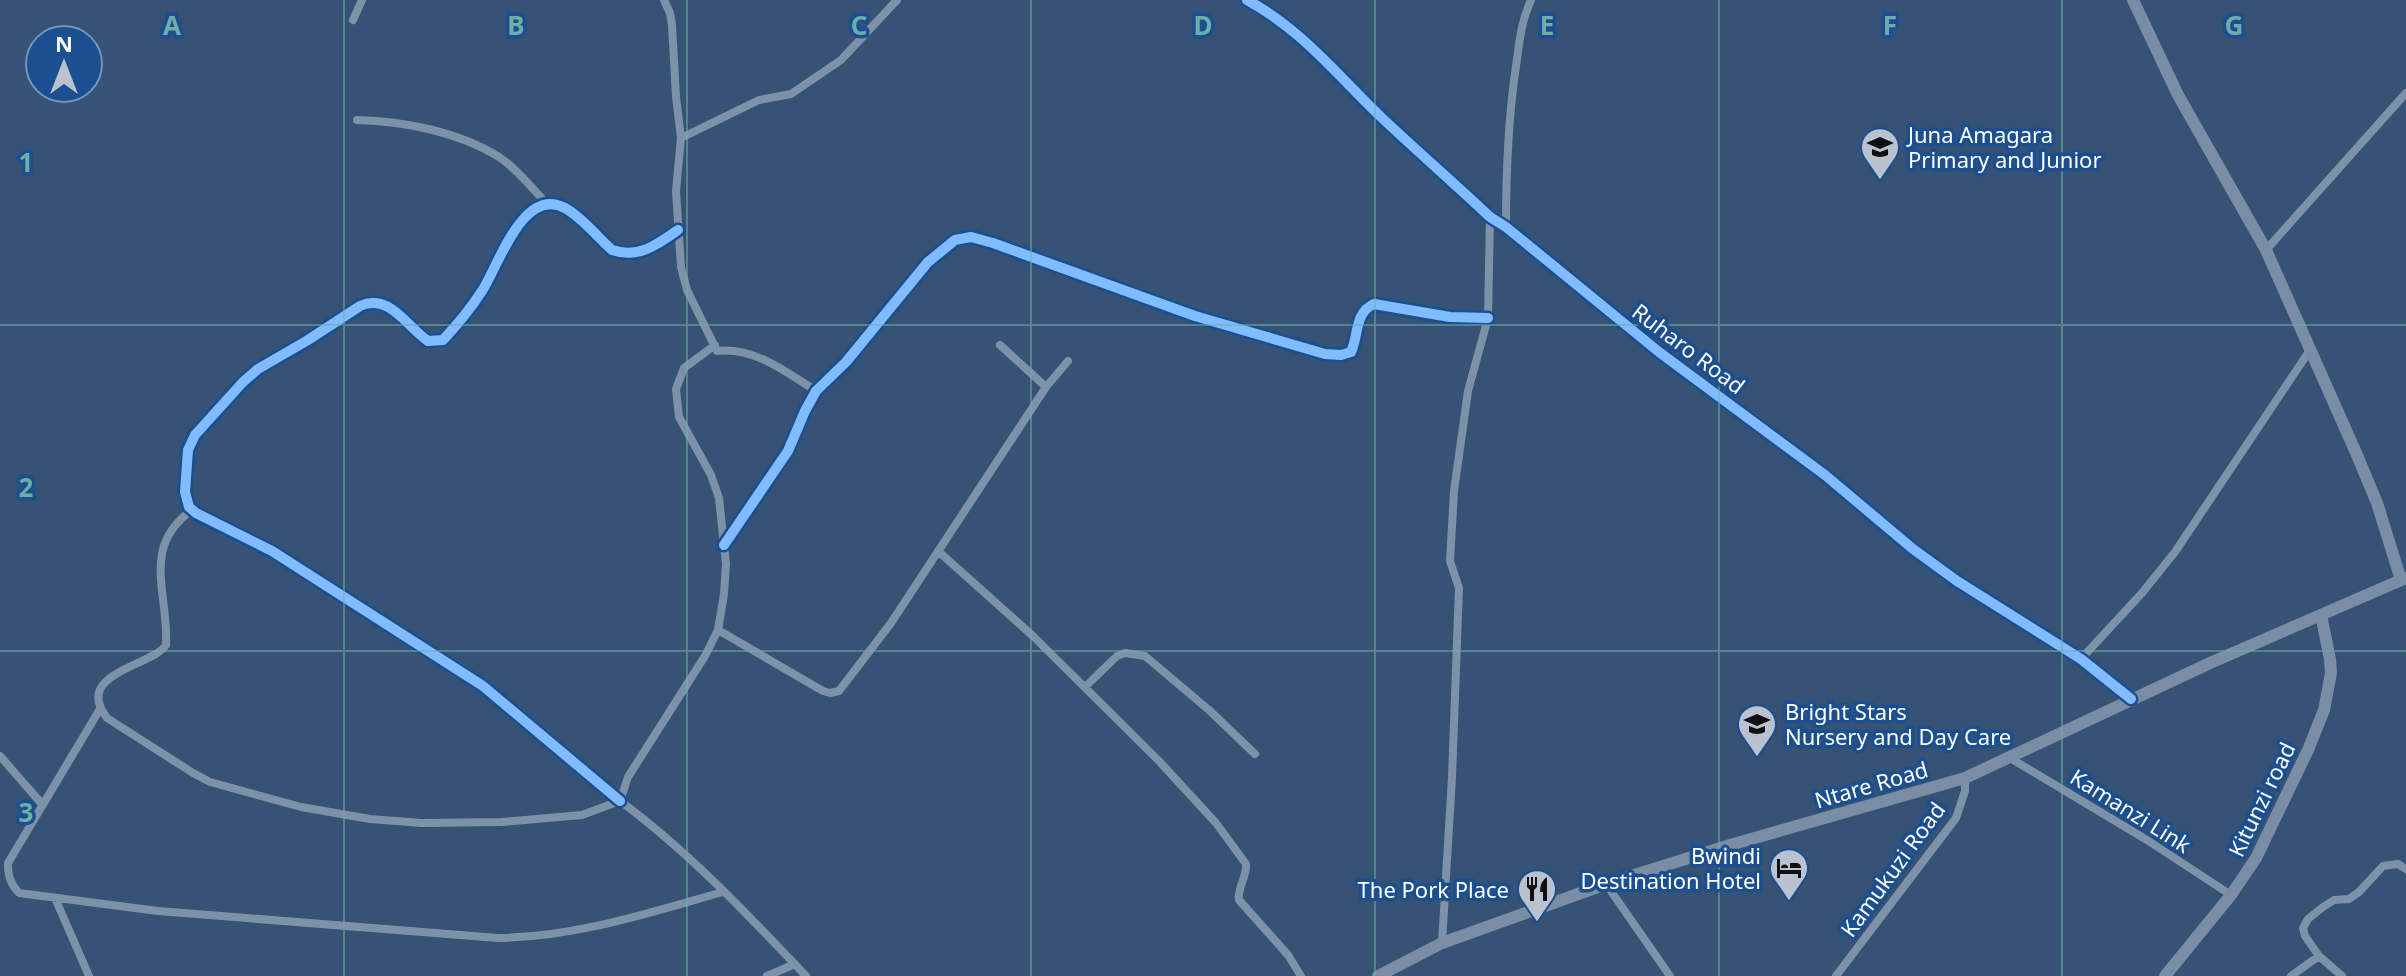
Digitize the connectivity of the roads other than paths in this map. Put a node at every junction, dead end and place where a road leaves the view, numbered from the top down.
1 (362, 0) edge
2 (664, 0) edge
3 (897, 0) edge
4 (1247, 0) edge
5 (1531, 0) edge
6 (2133, 0) edge
7 (353, 20) dead end
8 (2406, 93) edge
9 (357, 120) dead end
10 (681, 138) junction
11 (547, 204) junction
12 (1490, 217) junction
13 (1506, 227) junction
14 (678, 230) junction
15 (2266, 250) junction
16 (1488, 318) junction
17 (715, 345) junction
18 (1000, 345) dead end
19 (2310, 350) junction
20 (1068, 361) dead end
21 (1046, 387) junction
22 (816, 391) junction
23 (192, 510) junction
24 (724, 545) junction
25 (938, 551) junction
26 (2404, 579) edge
27 (2321, 615) junction
28 (718, 630) junction
29 (2081, 659) junction
30 (1085, 687) junction
31 (2131, 699) junction
32 (100, 709) junction
33 (1255, 754) dead end
34 (0, 756) edge
35 (2010, 758) junction
36 (1965, 778) junction
37 (620, 801) junction
38 (42, 804) junction
39 (2406, 869) edge
40 (1606, 884) junction
41 (723, 892) junction
42 (2231, 895) junction
43 (55, 898) junction
44 (1442, 943) junction
45 (2319, 956) junction
46 (795, 964) junction
47 (89, 976) edge
48 (767, 976) edge
49 (806, 976) edge
50 (1301, 976) edge
51 (1378, 976) edge
52 (1670, 976) edge
53 (1836, 976) edge
54 (2165, 976) edge
55 (2291, 976) edge
56 (2342, 976) edge

1 - 7 street
2 - 10 street
3 - 10 street
4 - 12 main road, Ruharo Road
5 - 13 street
6 - 15 main road
8 - 15 street
9 - 11 street
10 - 14 street
11 - 14 street
11 - 23 street
12 - 13 main road, Ruharo Road
12 - 16 street
13 - 29 main road, Ruharo Road
14 - 17 street
15 - 19 main road
16 - 22 street
16 - 44 street
17 - 22 street
17 - 24 street
18 - 21 street
19 - 26 main road
19 - 29 street
20 - 21 street
21 - 25 street
22 - 24 street
23 - 32 street
23 - 37 street
24 - 28 street
25 - 28 street
25 - 30 street
26 - 27 main road, Ntare Road
27 - 31 main road, Ntare Road
27 - 42 main road, Kitunzi road
28 - 37 street
29 - 31 main road, Ruharo Road
30 - 33 street
30 - 50 street
31 - 35 main road, Ntare Road
32 - 37 street
32 - 38 street
34 - 38 street
35 - 36 main road, Ntare Road
35 - 42 street, Kamanzi Link
36 - 40 main road, Ntare Road
36 - 53 street, Kamukuzi Road
37 - 41 street
38 - 43 street
39 - 45 street
40 - 44 main road, Ntare Road
40 - 52 street
41 - 43 street
41 - 46 street
42 - 54 main road, Kitunzi road
43 - 47 street
44 - 51 main road, Ntare Road
45 - 55 street
45 - 56 street
46 - 48 street
46 - 49 street

